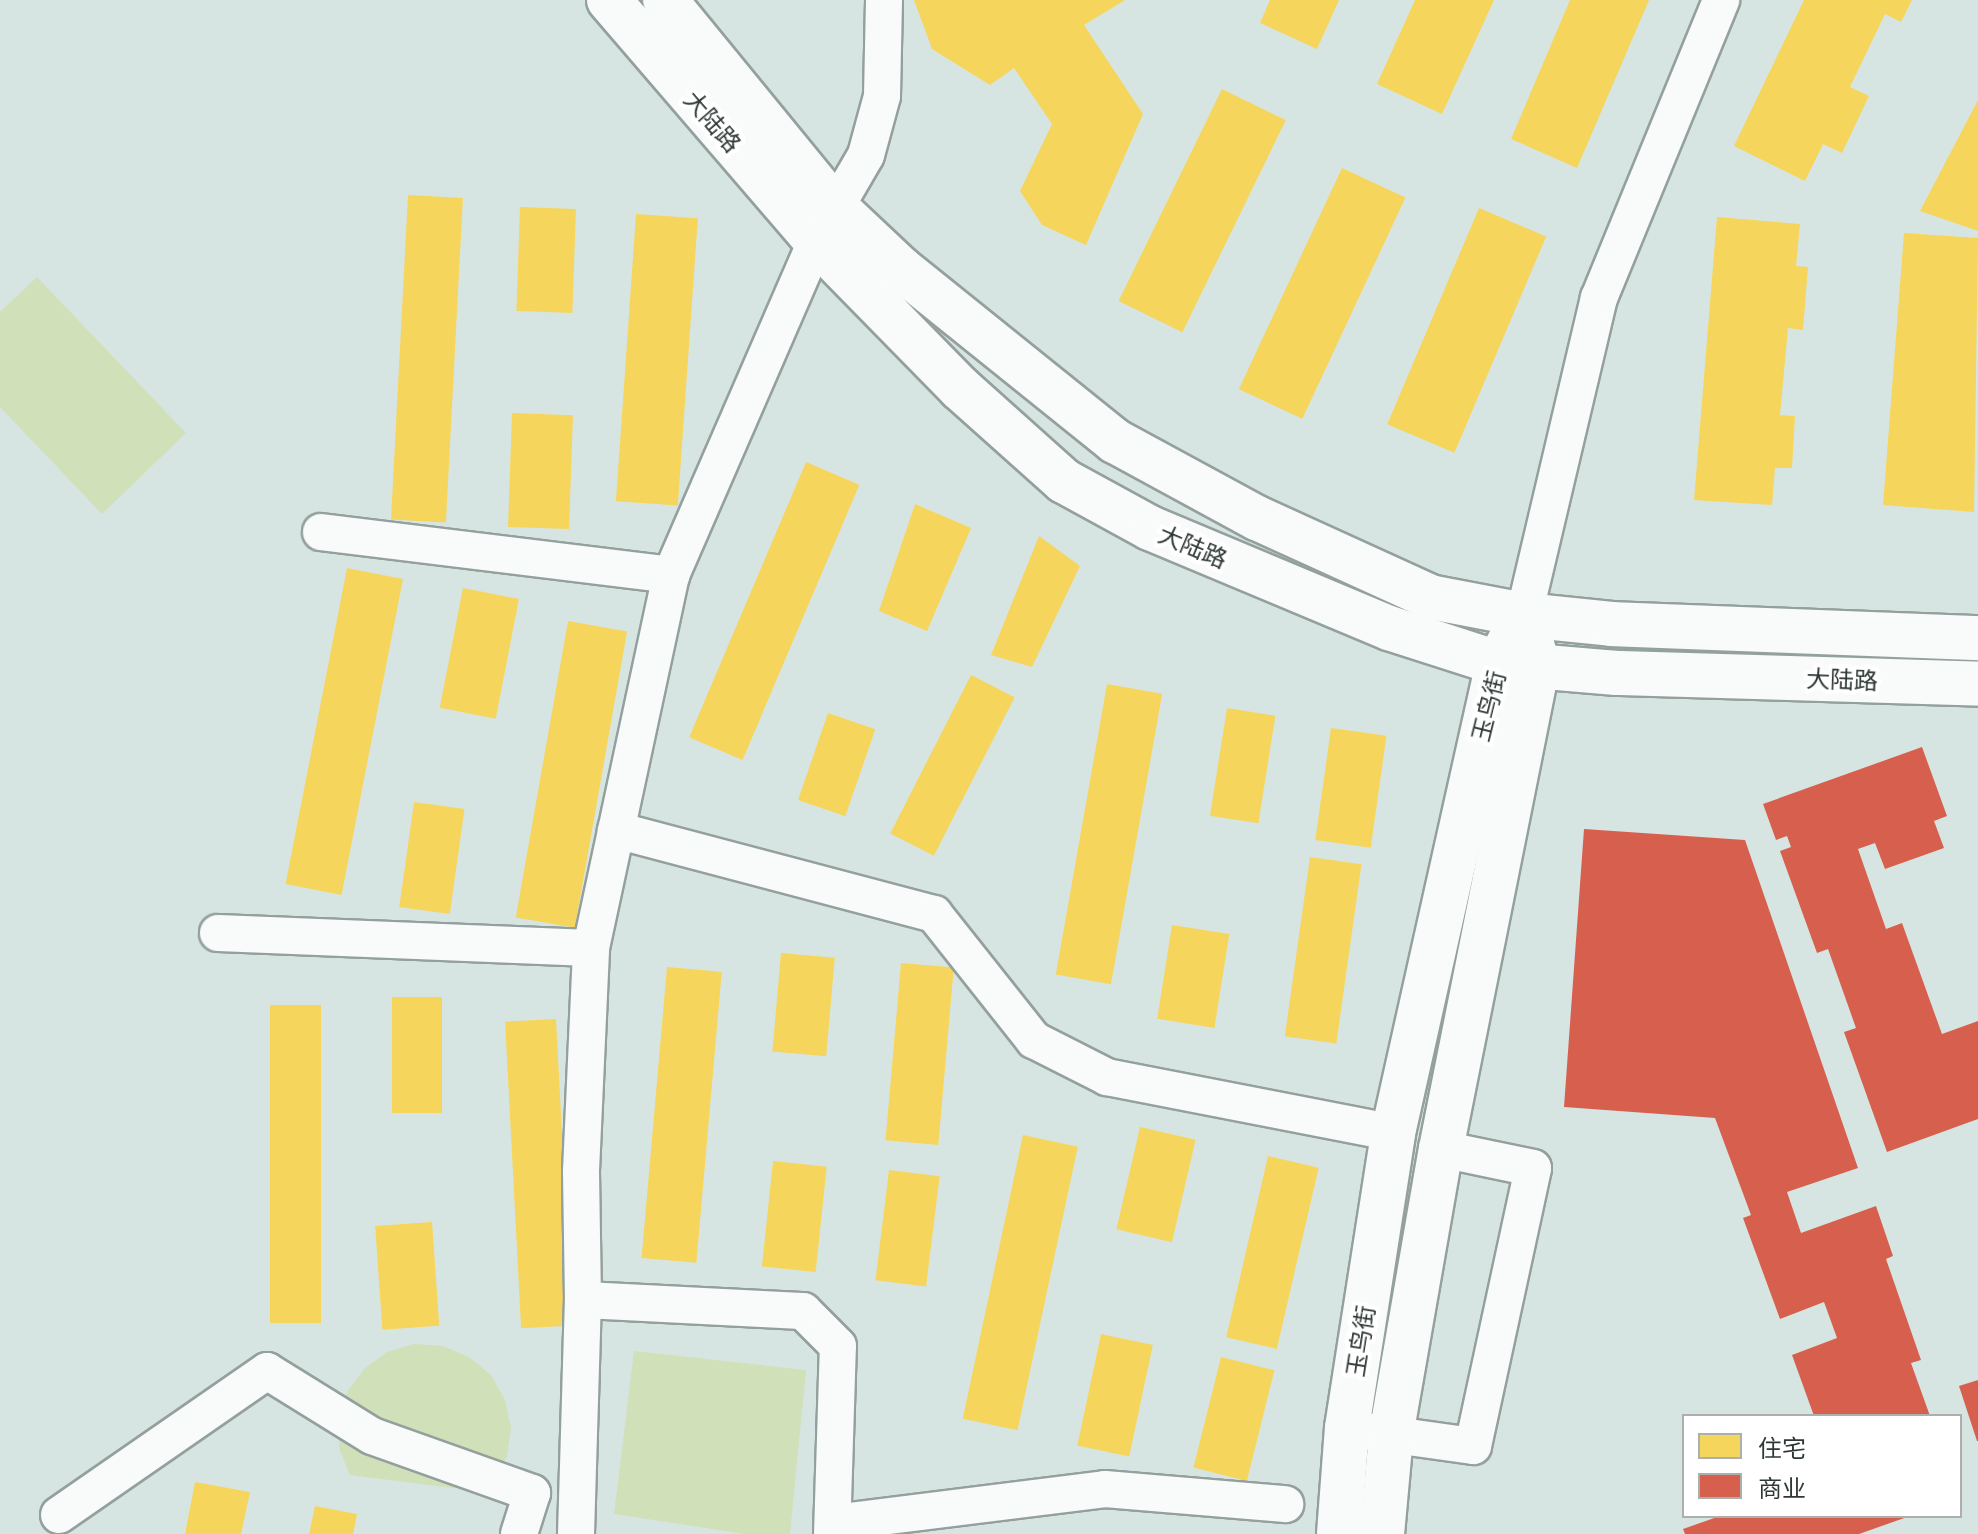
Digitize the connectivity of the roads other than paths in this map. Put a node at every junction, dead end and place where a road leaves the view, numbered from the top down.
1 (609, 0) edge
2 (665, 0) edge
3 (884, 0) edge
4 (1721, 0) edge
5 (824, 223) junction
6 (321, 532) dead end
7 (671, 575) junction
8 (1524, 615) junction
9 (1978, 638) edge
10 (1518, 664) junction
11 (1978, 684) edge
12 (616, 830) junction
13 (218, 933) dead end
14 (591, 948) junction
15 (1370, 1128) dead end
16 (1441, 1149) junction
17 (583, 1300) junction
18 (1347, 1428) junction
19 (1391, 1435) junction
20 (1285, 1504) dead end
21 (59, 1515) dead end
22 (832, 1528) edge
23 (519, 1534) edge
24 (576, 1534) edge
25 (1339, 1534) edge
26 (1382, 1534) edge

1 - 5 main road, 大陆路
2 - 5 main road, 大陆路
3 - 5 street
4 - 8 street
5 - 7 street
5 - 8 main road, 大陆路
5 - 10 main road, 大陆路
6 - 7 street
7 - 12 street
8 - 9 main road, 大陆路
8 - 10 main road, 玉鸟街
10 - 11 main road, 大陆路
10 - 16 main road, 玉鸟街
10 - 18 main road, 玉鸟街
12 - 14 street
12 - 15 street
13 - 14 street
14 - 17 street
16 - 19 main road, 玉鸟街
16 - 19 street
17 - 22 street
17 - 24 street
18 - 19 street
18 - 25 main road, 玉鸟街
19 - 26 main road, 玉鸟街
20 - 22 street
21 - 23 street

